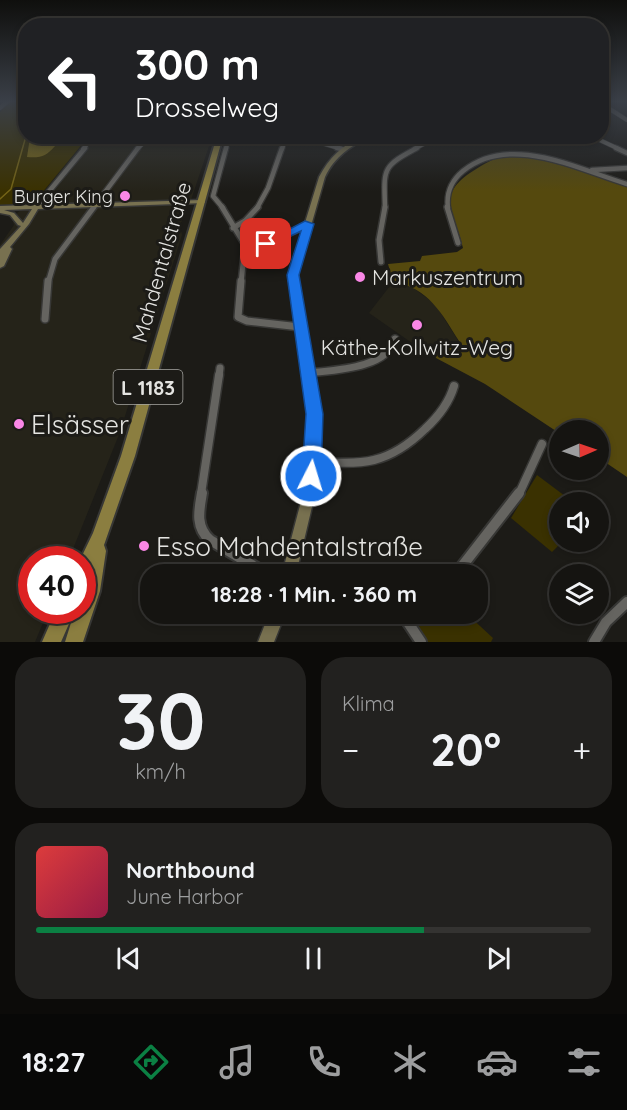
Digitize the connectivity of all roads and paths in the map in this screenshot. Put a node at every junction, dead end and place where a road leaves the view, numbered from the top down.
1 (87, 144) edge
2 (143, 144) edge
3 (218, 144) edge
4 (227, 144) edge
5 (284, 144) edge
6 (325, 144) edge
7 (352, 144) edge
8 (424, 144) edge
9 (608, 144) edge
10 (342, 149) junction
11 (627, 153) edge
12 (627, 168) edge
13 (586, 171) junction
14 (627, 184) edge
15 (202, 202) junction
16 (98, 205) junction
17 (36, 207) junction
18 (0, 209) edge
19 (20, 224) junction
20 (309, 224) junction
21 (233, 228) junction
22 (16, 235) junction
23 (458, 243) dead end
24 (245, 246) junction
25 (8, 247) junction
26 (0, 254) edge
27 (381, 262) dead end
28 (0, 266) edge
29 (45, 319) dead end
30 (300, 327) junction
31 (395, 339) dead end
32 (220, 368) dead end
33 (309, 373) junction
34 (454, 386) dead end
35 (542, 444) dead end
36 (313, 461) junction
37 (100, 536) junction
38 (95, 546) edge
39 (250, 564) edge
40 (292, 564) edge
41 (464, 564) edge
42 (627, 602) edge
43 (59, 624) edge
44 (273, 624) edge
45 (410, 624) edge
46 (51, 642) edge
47 (74, 642) edge
48 (266, 642) edge
49 (421, 642) edge
50 (594, 642) edge

1 - 17 street
2 - 16 street
3 - 15 main road, Mahdentalstraße / L 1183
4 - 21 street
5 - 21 street
6 - 10 street
7 - 10 street
8 - 27 street
9 - 11 street
10 - 20 street
12 - 13 street
13 - 14 street
13 - 23 street
15 - 16 street
15 - 37 main road, Mahdentalstraße / L 1183
16 - 17 street
16 - 29 street
17 - 18 street
17 - 19 street
17 - 22 street
18 - 19 street
19 - 22 street
20 - 24 street
20 - 30 street
21 - 24 street
22 - 25 street
24 - 30 street
25 - 26 street
25 - 28 street
30 - 33 street
31 - 33 street
32 - 39 street
33 - 36 street
34 - 36 street
35 - 41 street
36 - 40 street
37 - 38 main road, Mahdentalstraße / L 1183
37 - 47 main road, Mahdentalstraße / L 1183
42 - 50 street
43 - 46 main road
44 - 48 street
45 - 49 street

